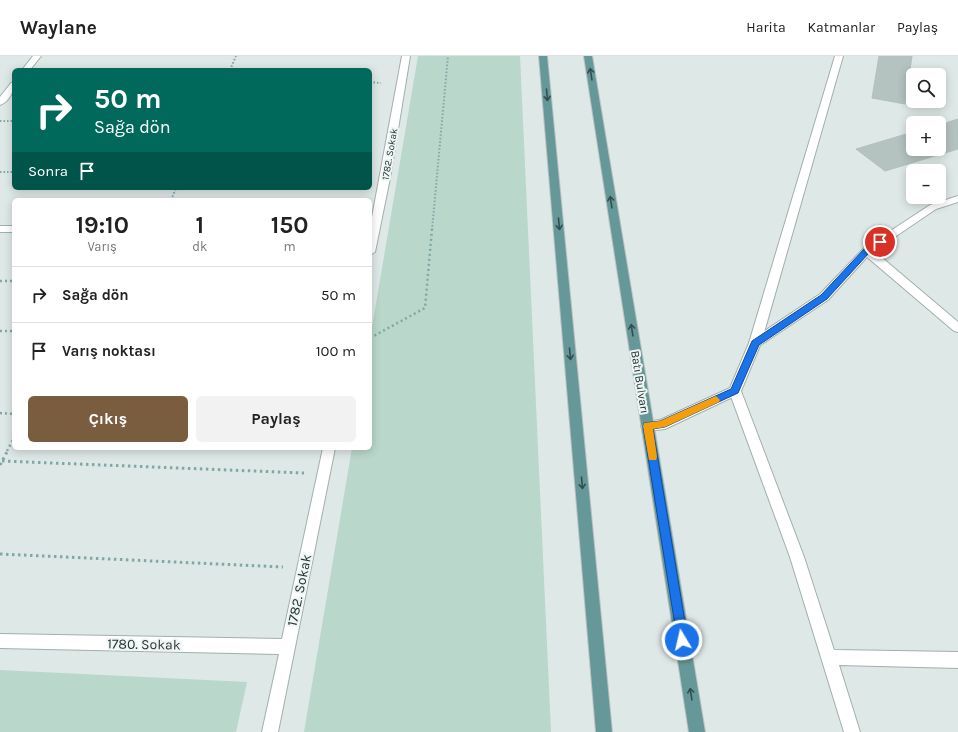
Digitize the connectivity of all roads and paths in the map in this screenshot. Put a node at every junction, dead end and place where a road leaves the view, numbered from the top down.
1 (37, 56) edge
2 (236, 56) edge
3 (406, 56) edge
4 (448, 56) edge
5 (543, 56) edge
6 (588, 56) edge
7 (839, 56) edge
8 (28, 68) edge
9 (231, 68) edge
10 (12, 87) edge
11 (0, 102) edge
12 (0, 121) edge
13 (12, 121) edge
14 (0, 172) edge
15 (12, 172) edge
16 (958, 199) edge
17 (0, 229) edge
18 (12, 229) edge
19 (372, 237) edge
20 (867, 251) junction
21 (0, 281) edge
22 (12, 281) edge
23 (958, 328) edge
24 (0, 331) edge
25 (12, 331) edge
26 (372, 337) edge
27 (756, 343) junction
28 (735, 391) junction
29 (0, 413) edge
30 (12, 414) edge
31 (648, 426) junction
32 (12, 442) edge
33 (329, 450) edge
34 (2, 461) junction
35 (0, 465) edge
36 (324, 474) junction
37 (0, 554) edge
38 (304, 568) junction
39 (0, 641) edge
40 (287, 647) junction
41 (828, 657) junction
42 (958, 660) edge
43 (270, 732) edge
44 (604, 732) edge
45 (697, 732) edge
46 (852, 732) edge

1 - 8 street
2 - 9 path
3 - 19 street, 1782. Sokak
4 - 26 path
5 -> 44 main road
31 -> 6 main road, Batı Bulvarı
7 - 27 street
10 - 11 street
12 - 13 path
14 - 15 path
16 - 20 street
17 - 18 street
20 - 23 street
20 - 27 street
21 - 22 path
24 - 25 path
27 - 28 street
28 - 31 street
28 - 41 street
29 - 30 path
45 -> 31 main road, Batı Bulvarı
32 - 34 path
33 - 36 street, 1782. Sokak
34 - 35 path
34 - 36 path
36 - 38 street, 1782. Sokak
37 - 38 path
38 - 40 street, 1782. Sokak
39 - 40 street, 1780. Sokak
40 - 43 street, 1782. Sokak
41 - 42 street
41 - 46 street

